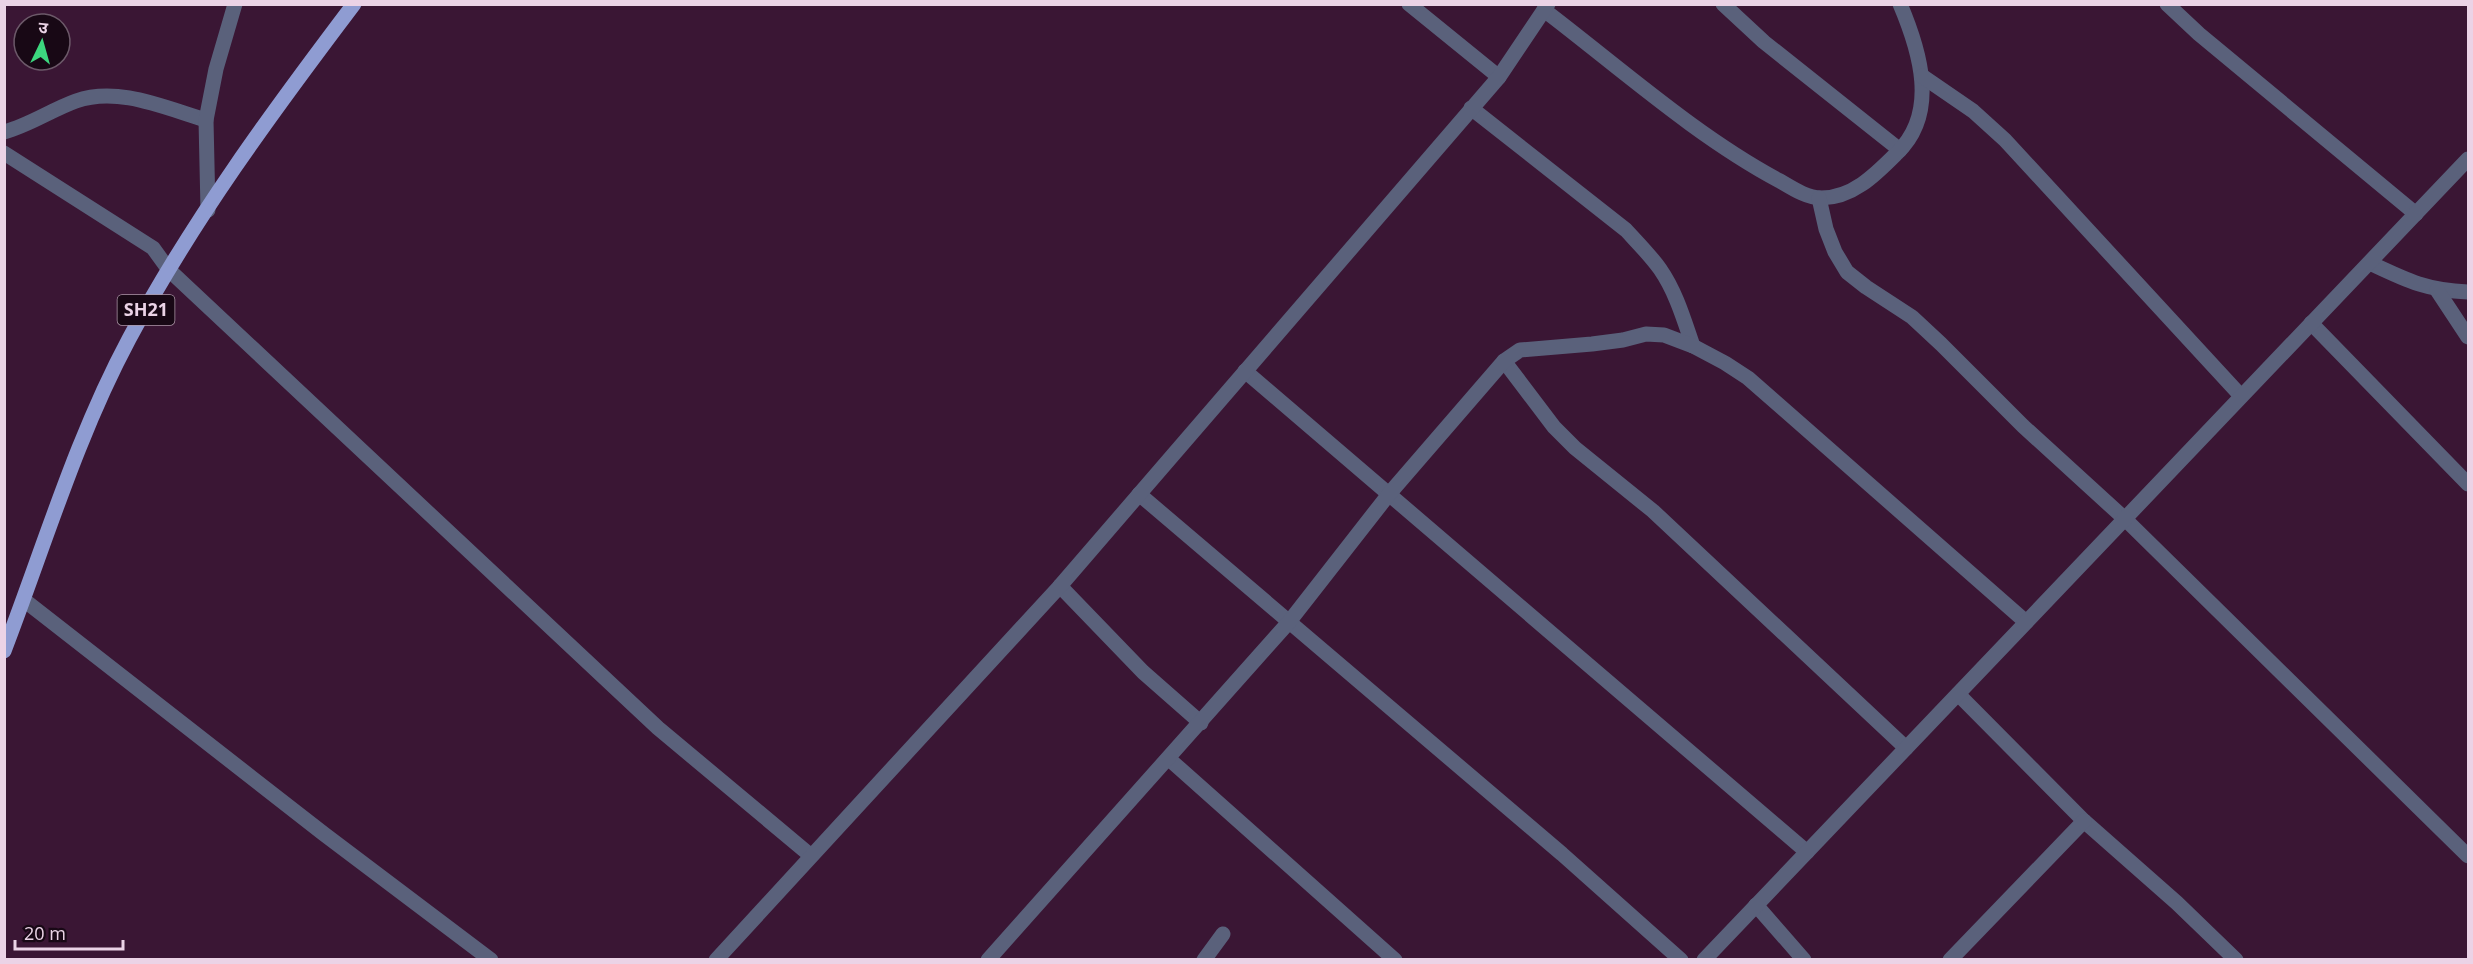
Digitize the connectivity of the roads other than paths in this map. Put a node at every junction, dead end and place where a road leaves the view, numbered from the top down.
1 (235, 4) edge
2 (354, 4) edge
3 (1409, 4) edge
4 (1723, 4) edge
5 (1900, 4) edge
6 (2167, 4) edge
7 (1546, 7) edge
8 (1922, 76) junction
9 (1498, 77) junction
10 (1471, 108) junction
11 (206, 120) junction
12 (4, 132) edge
13 (1900, 150) junction
14 (4, 153) edge
15 (2469, 159) edge
16 (1819, 198) junction
17 (208, 210) junction
18 (2416, 214) junction
19 (2370, 262) junction
20 (169, 270) junction
21 (2437, 290) junction
22 (2469, 292) edge
23 (2312, 323) junction
24 (2469, 337) edge
25 (1693, 346) junction
26 (1504, 361) junction
27 (1245, 371) junction
28 (2241, 396) junction
29 (2469, 484) edge
30 (1139, 494) junction
31 (1389, 494) junction
32 (2125, 519) junction
33 (1060, 586) junction
34 (24, 600) junction
35 (1289, 622) junction
36 (2026, 622) junction
37 (4, 651) edge
38 (1958, 694) junction
39 (1201, 723) junction
40 (1906, 748) junction
41 (1169, 759) junction
42 (2084, 821) junction
43 (1807, 852) junction
44 (810, 855) junction
45 (2469, 856) edge
46 (1756, 905) junction
47 (1223, 934) dead end
48 (491, 960) edge
49 (716, 960) edge
50 (988, 960) edge
51 (1204, 960) edge
52 (1395, 960) edge
53 (1681, 960) edge
54 (1704, 960) edge
55 (1804, 960) edge
56 (1950, 960) edge
57 (2236, 960) edge

1 - 11 street
2 - 17 main road, SH21
3 - 9 street
4 - 13 street
5 - 8 street
6 - 18 street
7 - 9 street
7 - 16 street
8 - 13 street
8 - 28 street
9 - 10 street
10 - 25 street
10 - 27 street
11 - 12 street
11 - 17 street
13 - 16 street
14 - 20 street
15 - 18 street
16 - 32 street
17 - 20 main road, SH21
18 - 19 street
19 - 21 street
19 - 23 street
20 - 34 main road, SH21
20 - 44 street
21 - 22 street
21 - 24 street
23 - 28 street
23 - 29 street
25 - 26 street
25 - 36 street
26 - 31 street
26 - 40 street
27 - 30 street
27 - 31 street
28 - 32 street
30 - 33 street
30 - 35 street
31 - 35 street
31 - 43 street
32 - 36 street
32 - 45 street
33 - 39 street
33 - 44 street
34 - 37 main road, SH21
34 - 48 street
35 - 39 street
35 - 53 street
36 - 38 street
38 - 40 street
38 - 42 street
39 - 41 street
40 - 43 street
41 - 50 street
41 - 52 street
42 - 56 street
42 - 57 street
43 - 46 street
44 - 49 street
46 - 54 street
46 - 55 street
47 - 51 street

